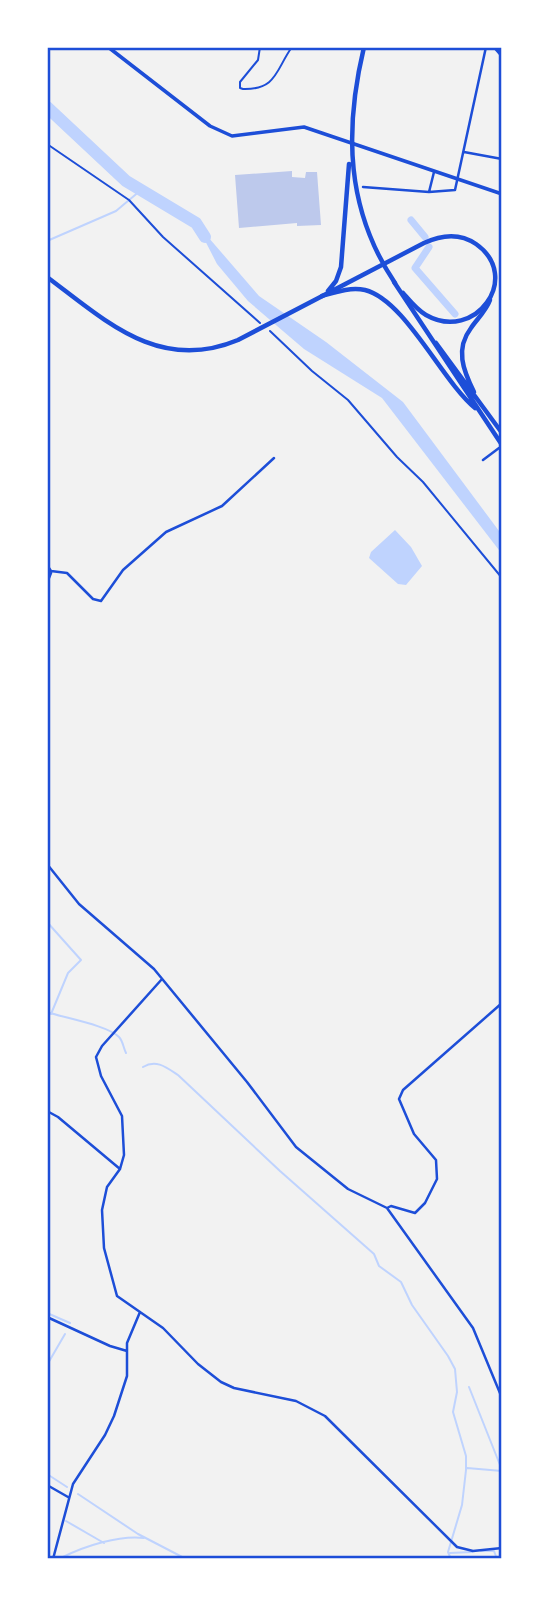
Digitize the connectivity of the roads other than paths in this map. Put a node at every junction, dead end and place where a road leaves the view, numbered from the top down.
1 (108, 47) edge
2 (364, 47) edge
3 (486, 47) edge
4 (495, 47) edge
5 (502, 55) edge
6 (352, 150) junction
7 (462, 151) junction
8 (502, 159) edge
9 (434, 172) junction
10 (458, 180) junction
11 (363, 187) dead end
12 (429, 192) junction
13 (502, 194) edge
14 (47, 277) edge
15 (394, 282) junction
16 (322, 296) junction
17 (490, 300) junction
18 (433, 340) junction
19 (477, 399) junction
20 (475, 408) junction
21 (502, 433) edge
22 (500, 447) edge
23 (274, 458) dead end
24 (483, 460) dead end
25 (47, 565) edge
26 (51, 571) junction
27 (47, 583) edge
28 (47, 864) edge
29 (162, 979) junction
30 (502, 1003) edge
31 (47, 1111) edge
32 (120, 1169) junction
33 (387, 1208) junction
34 (139, 1312) junction
35 (47, 1317) edge
36 (127, 1351) junction
37 (502, 1398) edge
38 (47, 1485) edge
39 (68, 1497) junction
40 (502, 1548) edge
41 (53, 1559) edge

1 - 9 street
2 - 6 main road
3 - 7 street
4 - 5 main road
6 - 15 main road
6 - 16 main road
7 - 8 street
7 - 10 street
9 - 10 street
9 - 12 street
10 - 12 street
10 - 13 street
11 - 12 street
14 - 16 main road
15 - 17 main road
15 - 18 main road
16 - 17 main road
16 - 20 main road
17 - 19 main road
18 - 19 main road
18 - 20 main road
19 - 21 main road
20 - 22 main road
22 - 24 street
23 - 26 street
25 - 26 street
26 - 27 street
28 - 29 street
29 - 32 street
29 - 33 street
30 - 33 street
31 - 32 street
32 - 34 street
33 - 37 street
34 - 36 street
34 - 40 street
35 - 36 street
36 - 39 street
38 - 39 street
39 - 41 street

